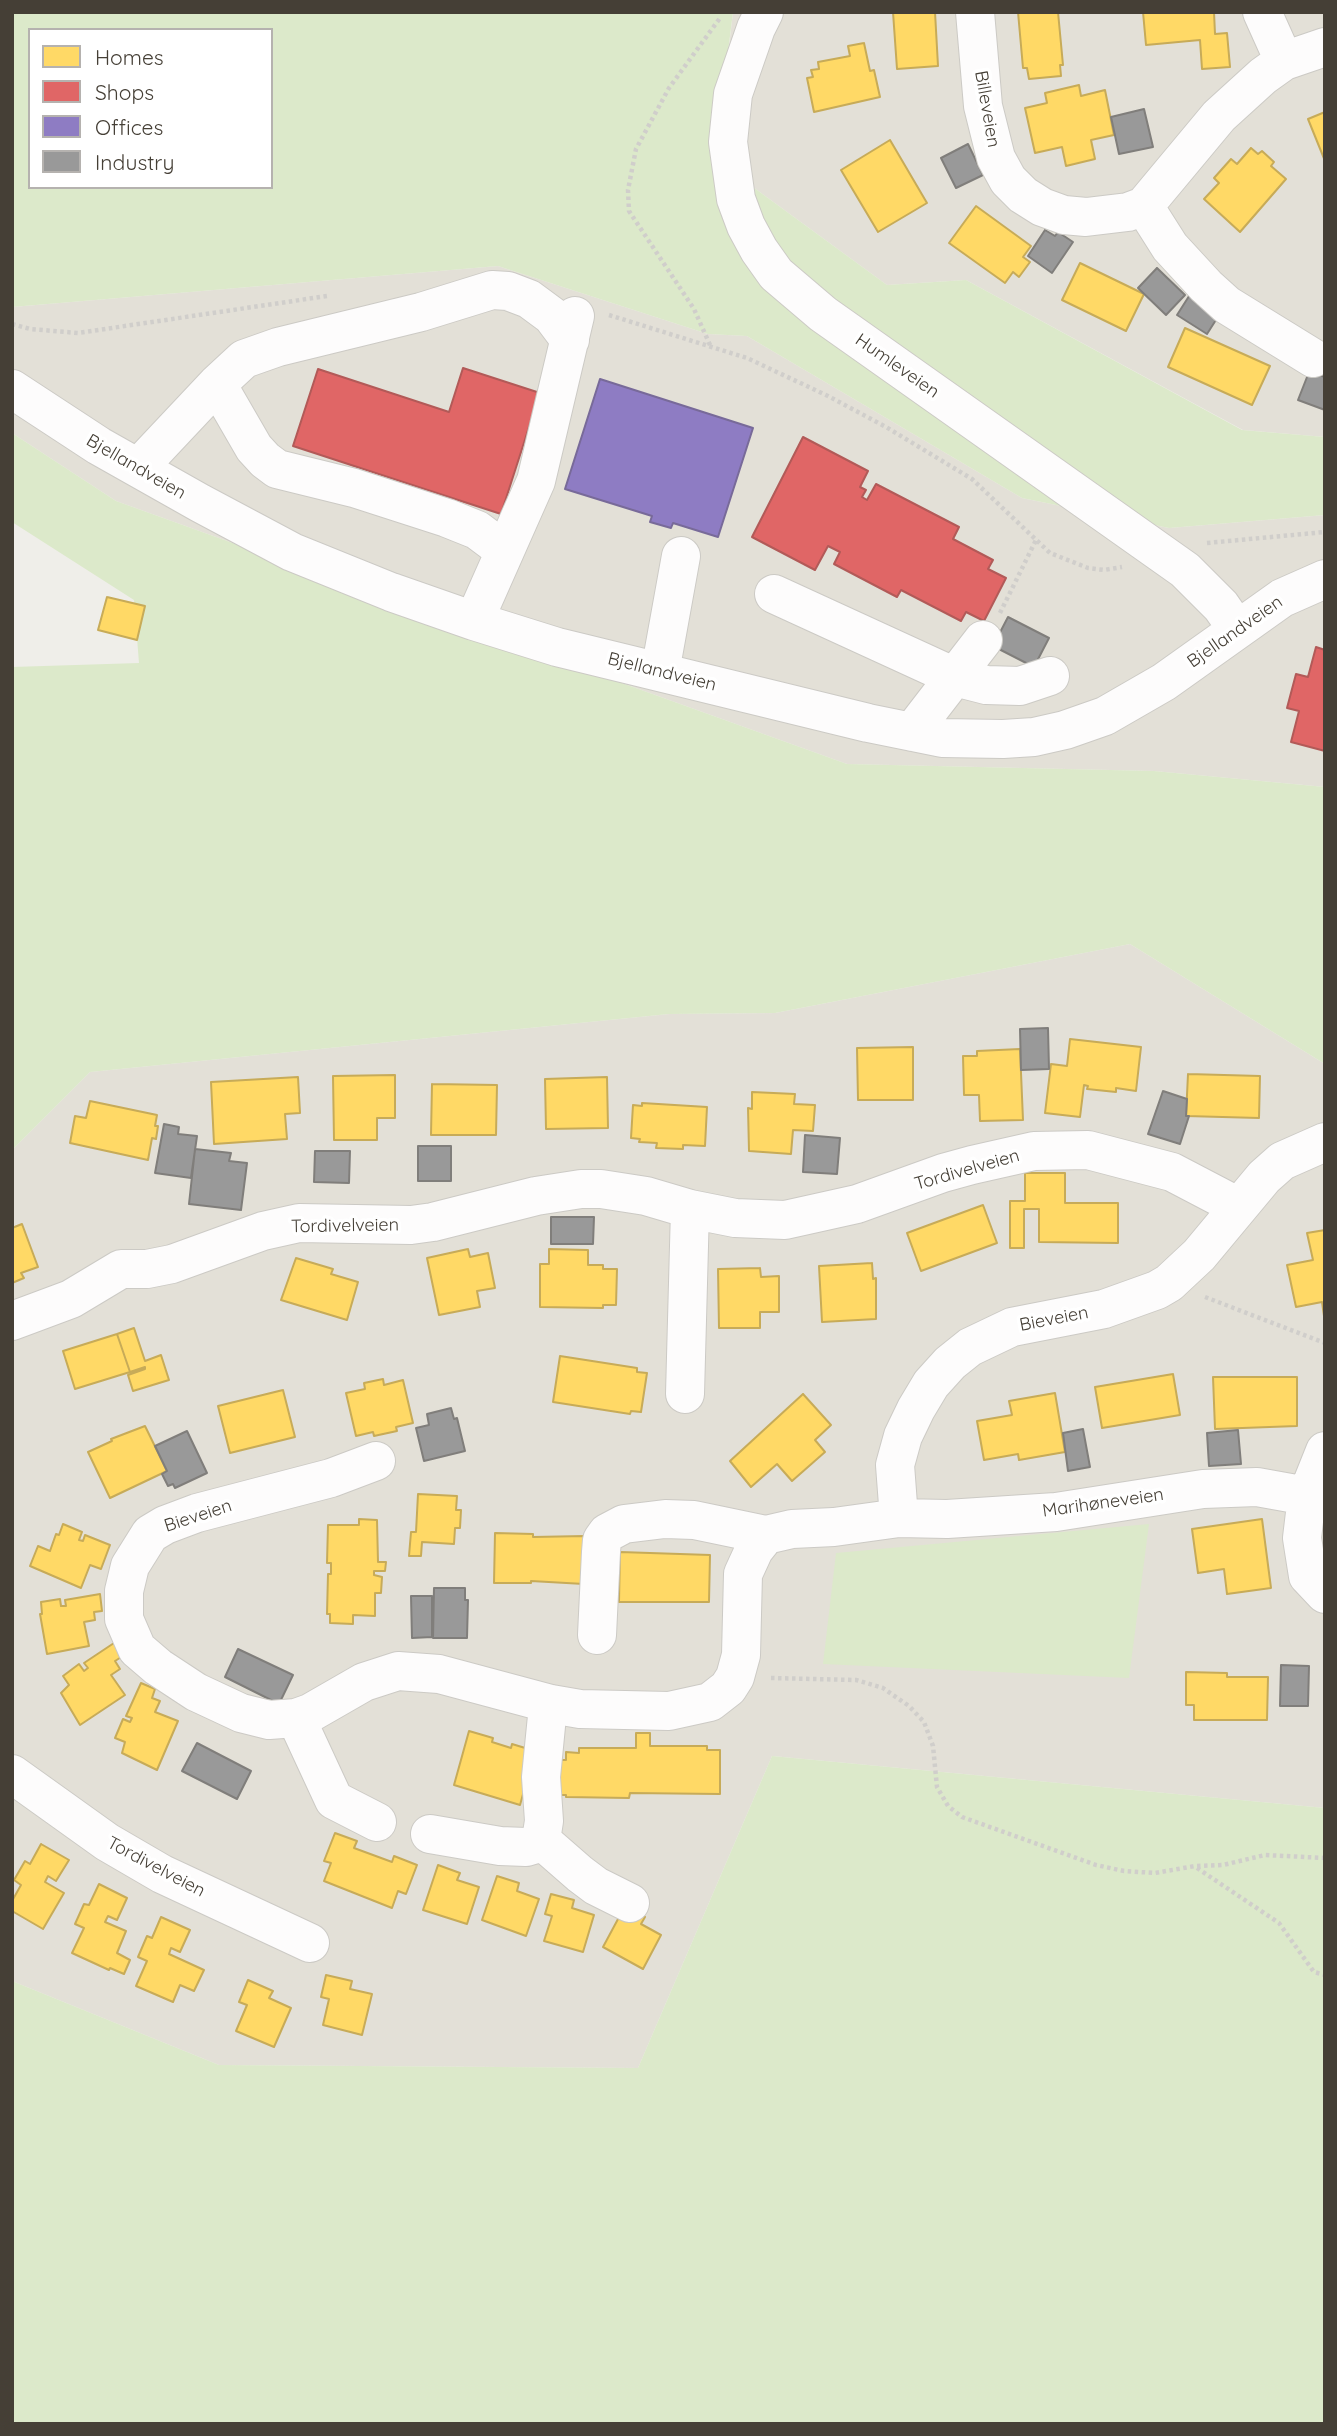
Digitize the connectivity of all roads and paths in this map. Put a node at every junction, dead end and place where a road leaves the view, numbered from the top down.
1 (724, 12) edge
2 (764, 12) edge
3 (975, 12) edge
4 (1262, 12) edge
5 (1325, 47) edge
6 (1284, 61) junction
7 (1144, 205) junction
8 (711, 346) dead end
9 (1313, 358) dead end
10 (217, 384) junction
11 (12, 389) edge
12 (138, 468) junction
13 (1036, 540) dead end
14 (505, 551) junction
15 (681, 556) dead end
16 (1325, 579) edge
17 (774, 594) dead end
18 (474, 621) junction
19 (1237, 629) junction
20 (983, 640) joint
21 (660, 672) junction
22 (1050, 676) dead end
23 (956, 677) junction
24 (912, 732) junction
25 (1325, 1142) edge
26 (1237, 1206) junction
27 (690, 1209) junction
28 (1169, 1283) junction
29 (12, 1321) edge
30 (1325, 1343) edge
31 (685, 1394) dead end
32 (1325, 1451) edge
33 (376, 1461) dead end
34 (1307, 1496) junction
35 (899, 1518) junction
36 (766, 1535) junction
37 (1325, 1594) edge
38 (597, 1635) dead end
39 (735, 1677) junction
40 (551, 1704) junction
41 (296, 1718) junction
42 (12, 1774) edge
43 (377, 1822) dead end
44 (430, 1834) dead end
45 (541, 1840) junction
46 (1325, 1858) edge
47 (1195, 1866) junction
48 (630, 1903) dead end
49 (310, 1943) dead end
50 (1325, 1975) edge

1 - 8 path
2 - 19 street, Humleveien
3 - 7 street, Billeveien
4 - 6 street
5 - 6 street
6 - 7 street
7 - 9 street
10 - 12 street
10 - 14 street
10 - 14 street
11 - 12 street, Bjellandveien
12 - 18 street, Bjellandveien
13 - 20 path
14 - 18 street
15 - 21 street
16 - 19 street, Bjellandveien
17 - 23 street
18 - 21 street, Bjellandveien
19 - 24 street, Bjellandveien
20 - 23 street
21 - 24 street, Bjellandveien
22 - 23 street
23 - 24 street
25 - 26 street, Bieveien
26 - 27 street, Tordivelveien
26 - 28 street, Bieveien
27 - 29 street, Tordivelveien
27 - 31 street
28 - 30 path
28 - 35 street, Bieveien
32 - 34 street
33 - 41 street, Bieveien
34 - 35 street, Marihøneveien
34 - 37 street
35 - 36 street
36 - 38 street
36 - 39 street
39 - 40 street, Bieveien
39 - 47 path
40 - 41 street, Bieveien
40 - 45 street
41 - 43 street
42 - 49 street, Tordivelveien
44 - 45 street
45 - 48 street
46 - 47 path
47 - 50 path

